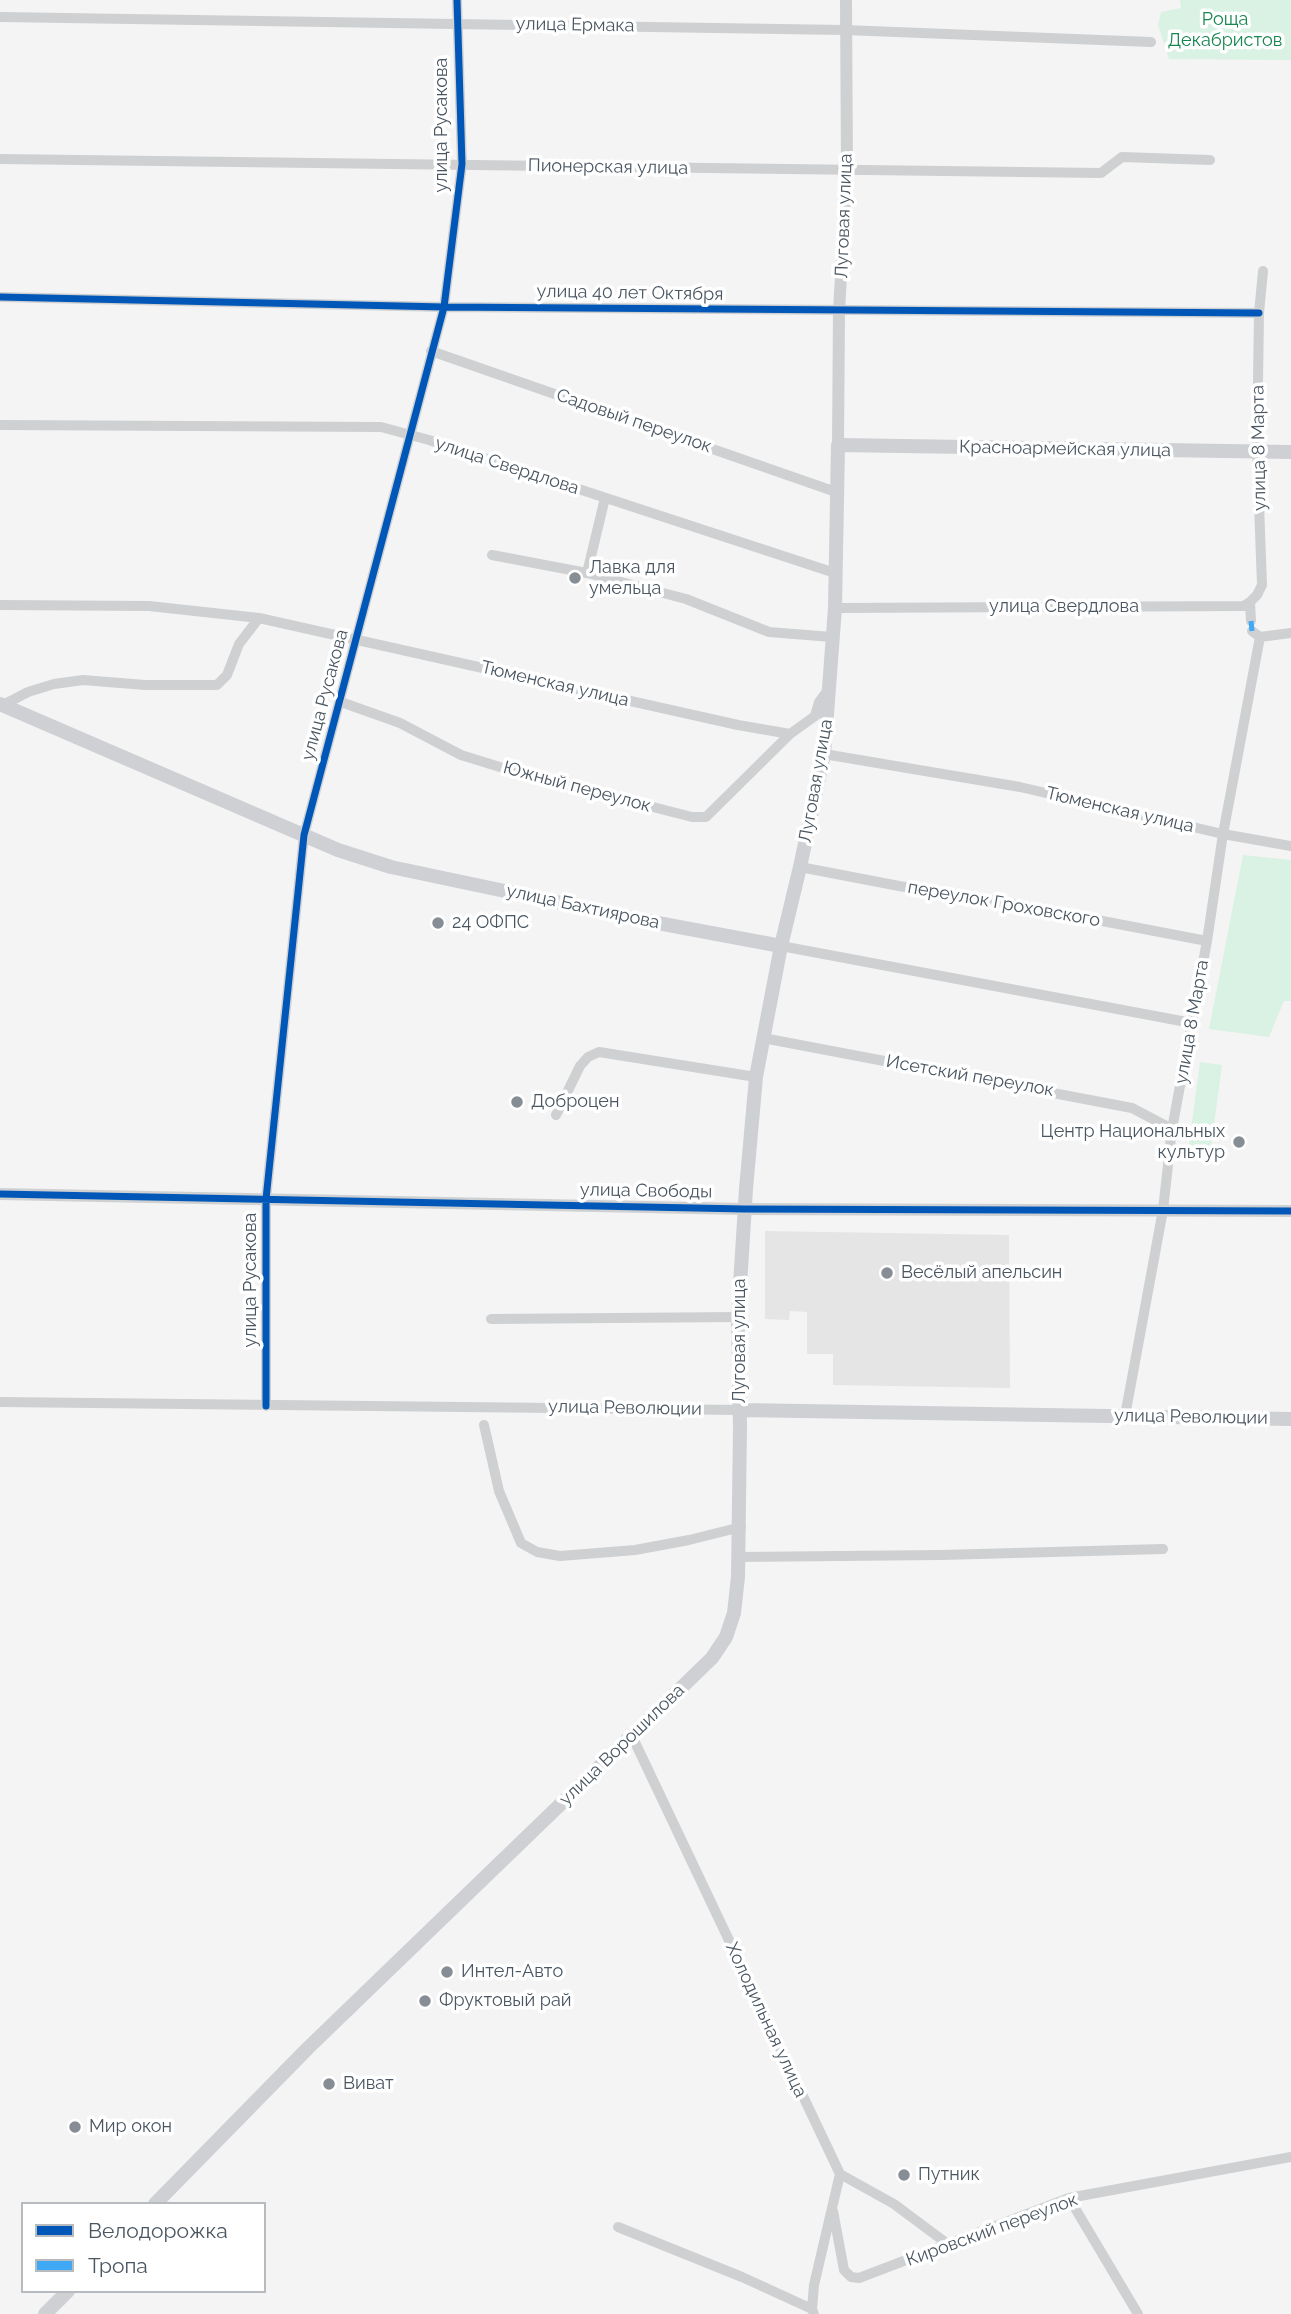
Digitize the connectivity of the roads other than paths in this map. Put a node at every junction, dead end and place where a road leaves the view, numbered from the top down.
1 (457, 0) edge
2 (846, 0) edge
3 (0, 17) edge
4 (458, 23) junction
5 (845, 30) junction
6 (1151, 42) dead end
7 (0, 159) edge
8 (1210, 160) dead end
9 (462, 164) junction
10 (847, 170) junction
11 (1263, 271) dead end
12 (0, 298) edge
13 (444, 307) junction
14 (839, 311) junction
15 (1259, 313) junction
16 (431, 351) junction
17 (0, 425) edge
18 (411, 435) junction
19 (838, 445) junction
20 (1257, 452) junction
21 (1291, 452) edge
22 (836, 492) junction
23 (605, 498) junction
24 (492, 555) dead end
25 (587, 573) junction
26 (835, 573) junction
27 (1250, 602) junction
28 (0, 605) edge
29 (835, 608) junction
30 (259, 618) junction
31 (1255, 630) junction
32 (1291, 633) edge
33 (832, 636) junction
34 (357, 639) junction
35 (830, 687) junction
36 (341, 702) junction
37 (1, 705) edge
38 (790, 734) junction
39 (824, 754) junction
40 (1223, 834) junction
41 (304, 835) junction
42 (1291, 846) edge
43 (800, 867) junction
44 (1207, 941) junction
45 (781, 946) junction
46 (1192, 1023) junction
47 (763, 1038) junction
48 (756, 1077) junction
49 (556, 1115) dead end
50 (1172, 1129) junction
51 (0, 1194) edge
52 (266, 1199) junction
53 (744, 1209) junction
54 (1163, 1210) junction
55 (1291, 1211) edge
56 (738, 1317) junction
57 (491, 1319) dead end
58 (0, 1402) edge
59 (266, 1406) junction
60 (740, 1410) junction
61 (1125, 1416) junction
62 (1291, 1419) edge
63 (484, 1425) dead end
64 (741, 1527) junction
65 (1163, 1549) dead end
66 (739, 1557) junction
67 (632, 1736) junction
68 (1291, 2157) edge
69 (839, 2174) junction
70 (1069, 2199) junction
71 (157, 2202) edge
72 (832, 2205) junction
73 (618, 2227) dead end
74 (949, 2245) junction
75 (66, 2293) edge
76 (813, 2312) edge
77 (45, 2314) edge
78 (1138, 2314) edge

1 - 4 street, улица Русакова
2 - 5 street, Луговая улица
3 - 4 street, улица Ермака
4 - 5 street, улица Ермака
4 - 9 street, улица Русакова
5 - 6 street, улица Ермака
5 - 10 street, Луговая улица
7 - 9 street, Пионерская улица
8 - 10 street, Пионерская улица
9 - 10 street, Пионерская улица
9 - 13 street, улица Русакова
10 - 14 street, Луговая улица
11 - 15 street, улица 8 Марта
12 - 13 street, улица 40 лет Октября
13 - 14 street, улица 40 лет Октября
13 - 16 street, улица Русакова
14 - 15 street, улица 40 лет Октября
14 - 19 street, Луговая улица
15 - 20 street, улица 8 Марта
16 - 18 street, улица Русакова
16 - 22 street, Садовый переулок
17 - 18 street, улица Свердлова
18 - 23 street, улица Свердлова
18 - 34 street, улица Русакова
19 - 20 main road, Красноармейская улица
19 - 22 main road, Луговая улица
20 - 21 main road, Красноармейская улица
20 - 27 street, улица 8 Марта
22 - 26 main road, Луговая улица
23 - 25 street
23 - 26 street, улица Свердлова
24 - 25 street
25 - 33 street
26 - 29 main road, Луговая улица
27 - 29 street, улица Свердлова
27 - 31 street, улица 8 Марта
28 - 30 street, Тюменская улица
29 - 33 main road, Луговая улица
30 - 34 street, Тюменская улица
30 - 37 street
31 - 32 street
31 - 40 street, улица 8 Марта
33 - 35 main road, Луговая улица
34 - 36 street, улица Русакова
34 - 38 street, Тюменская улица
35 - 38 street
35 - 39 main road, Луговая улица
36 - 38 street, Южный переулок
36 - 41 street, улица Русакова
37 - 41 main road, улица Бахтиярова
39 - 40 street, Тюменская улица
39 - 43 main road, Луговая улица
40 - 42 street, Тюменская улица
40 - 44 street, улица 8 Марта
41 - 45 main road, улица Бахтиярова
41 - 52 street, улица Русакова
43 - 44 street, переулок Гроховского
43 - 45 main road, Луговая улица
44 - 46 street, улица 8 Марта
45 - 46 street, улица Бахтиярова
45 - 47 main road, Луговая улица
46 - 50 street, улица 8 Марта
47 - 48 main road, Луговая улица
47 - 50 street, Исетский переулок
48 - 49 street
48 - 53 main road, Луговая улица
50 - 54 street, улица 8 Марта
51 - 52 street, улица Свободы
52 - 53 street, улица Свободы
52 - 59 street, улица Русакова
53 - 54 street, улица Свободы
53 - 56 main road, Луговая улица
54 - 55 street, улица Свободы
54 - 61 street, улица 8 Марта
56 - 57 street
56 - 60 main road, Луговая улица
58 - 59 street, улица Революции
59 - 60 street, улица Революции
60 - 61 main road, улица Революции
60 - 64 main road, Луговая улица
61 - 62 main road, улица Революции
63 - 64 street
64 - 66 main road, Луговая улица
65 - 66 street
66 - 67 main road, улица Ворошилова
67 - 69 street, Холодильная улица
67 - 71 main road, улица Ворошилова
68 - 70 street, Кировский переулок
69 - 72 street
69 - 74 street
70 - 74 street, Кировский переулок
70 - 78 street
72 - 74 street, Кировский переулок
72 - 76 street
73 - 76 street
75 - 77 main road

